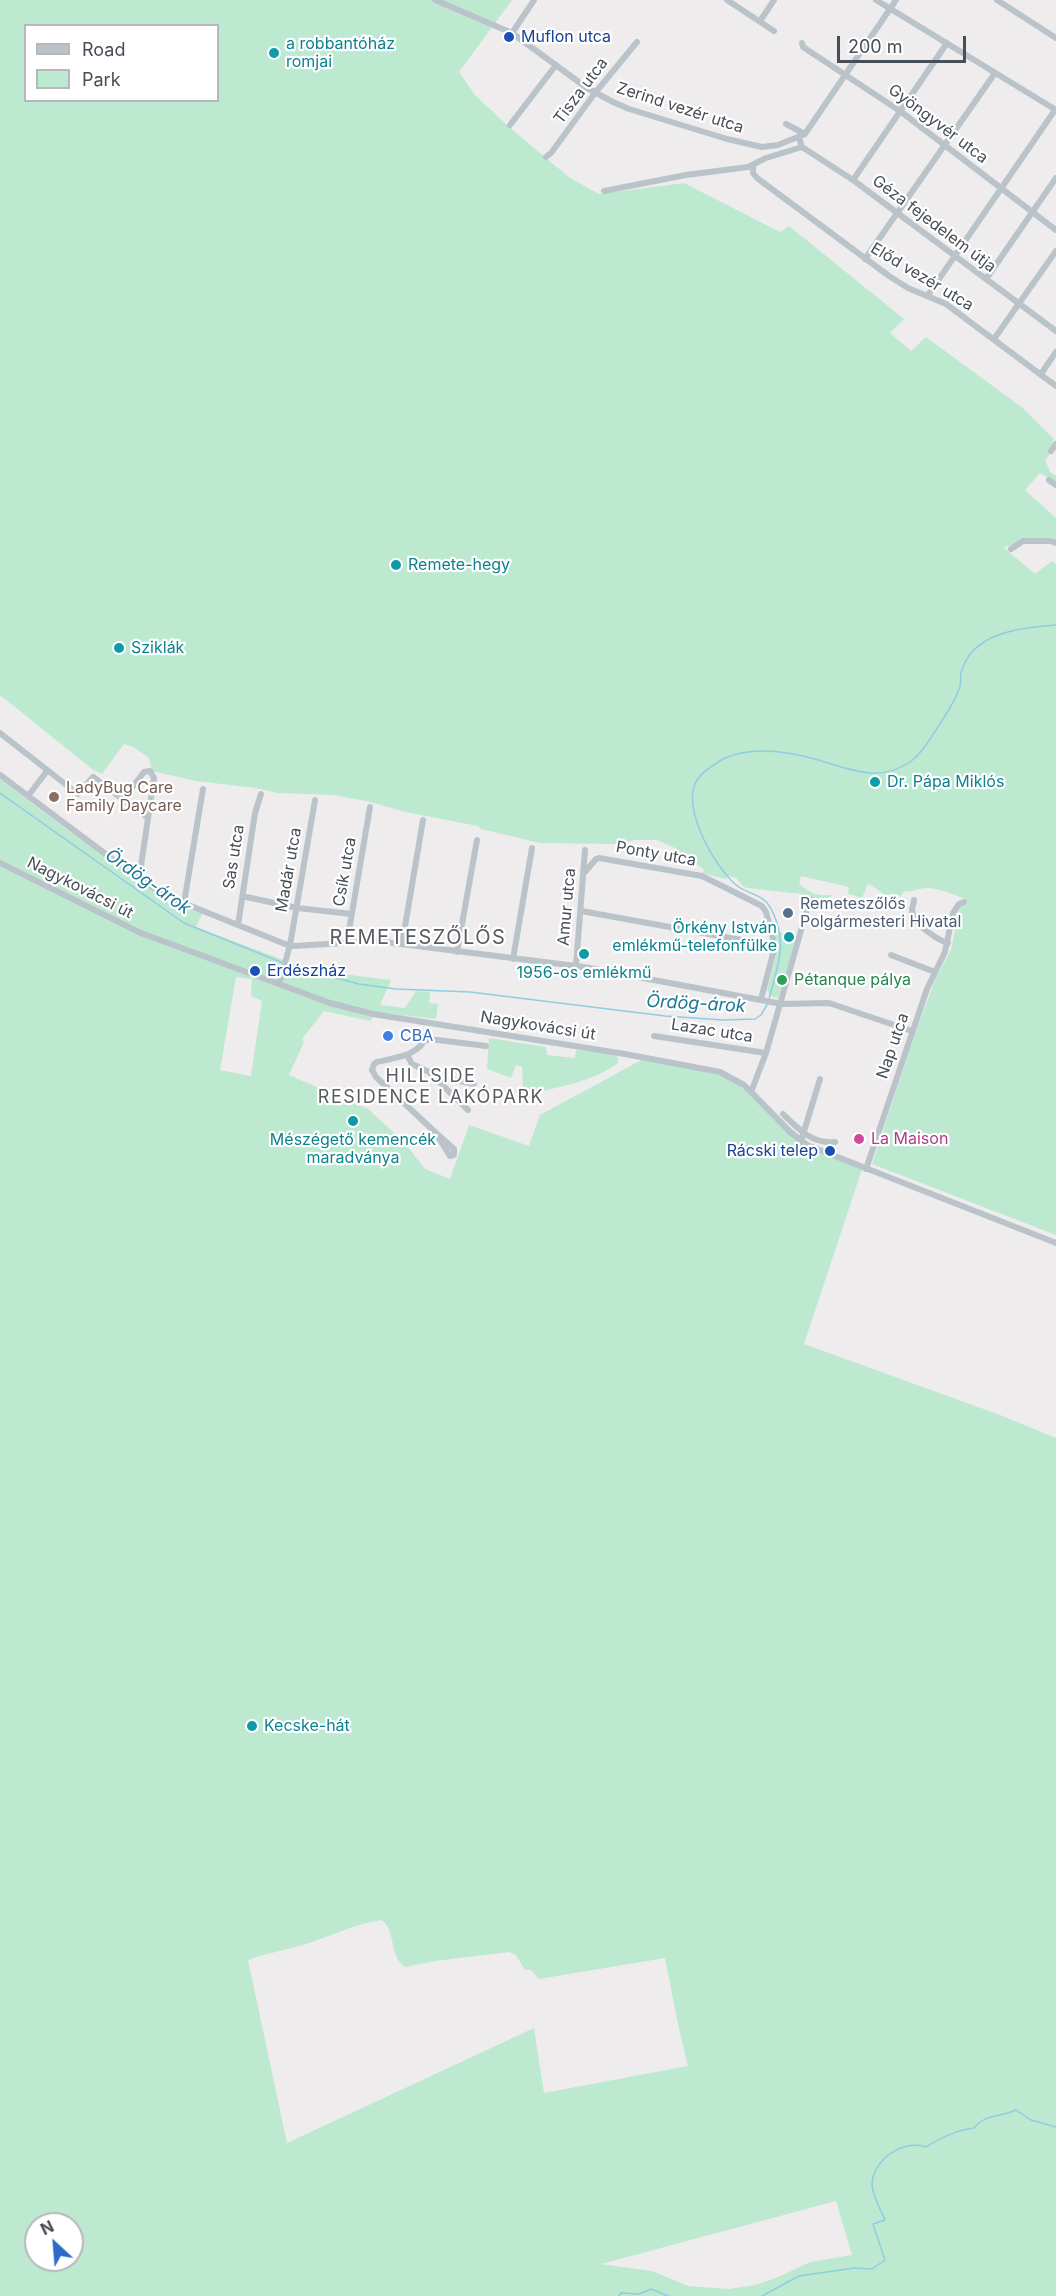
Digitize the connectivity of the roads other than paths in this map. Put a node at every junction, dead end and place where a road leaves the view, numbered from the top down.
1 (435, 0) edge
2 (534, 0) edge
3 (727, 0) edge
4 (774, 0) edge
5 (876, 0) edge
6 (896, 0) edge
7 (997, 0) edge
8 (890, 9) junction
9 (760, 21) junction
10 (774, 31) dead end
11 (512, 33) junction
12 (1056, 38) edge
13 (637, 42) dead end
14 (802, 43) dead end
15 (947, 43) junction
16 (556, 65) junction
17 (996, 73) junction
18 (846, 75) junction
19 (595, 93) junction
20 (1056, 110) edge
21 (900, 111) junction
22 (786, 124) dead end
23 (510, 125) dead end
24 (802, 136) junction
25 (945, 146) junction
26 (802, 147) junction
27 (546, 157) dead end
28 (753, 165) junction
29 (1056, 178) edge
30 (853, 180) junction
31 (1001, 188) junction
32 (604, 191) dead end
33 (1032, 212) junction
34 (896, 214) junction
35 (1056, 230) edge
36 (1056, 250) edge
37 (955, 256) junction
38 (866, 259) junction
39 (986, 279) junction
40 (928, 295) junction
41 (1019, 304) junction
42 (1056, 331) edge
43 (994, 339) junction
44 (1056, 352) edge
45 (1041, 374) junction
46 (1056, 386) edge
47 (1056, 444) edge
48 (1051, 452) dead end
49 (1049, 480) dead end
50 (1056, 485) edge
51 (1056, 543) edge
52 (1011, 549) dead end
53 (0, 733) edge
54 (47, 771) junction
55 (0, 775) edge
56 (203, 789) dead end
57 (261, 794) dead end
58 (28, 796) junction
59 (124, 798) junction
60 (315, 800) dead end
61 (370, 807) dead end
62 (147, 817) junction
63 (423, 820) dead end
64 (477, 840) dead end
65 (532, 848) dead end
66 (585, 850) dead end
67 (0, 863) edge
68 (585, 872) junction
69 (139, 879) junction
70 (242, 896) junction
71 (810, 899) dead end
72 (914, 900) dead end
73 (964, 902) dead end
74 (184, 903) junction
75 (297, 908) junction
76 (581, 911) junction
77 (352, 914) junction
78 (238, 925) junction
79 (347, 942) junction
80 (948, 943) junction
81 (402, 944) junction
82 (290, 945) junction
83 (776, 946) junction
84 (457, 952) junction
85 (891, 954) dead end
86 (513, 959) junction
87 (576, 966) junction
88 (935, 972) junction
89 (279, 984) junction
90 (761, 999) junction
91 (778, 1003) junction
92 (912, 1031) junction
93 (428, 1032) dead end
94 (654, 1036) dead end
95 (426, 1040) junction
96 (486, 1046) dead end
97 (766, 1053) junction
98 (407, 1055) junction
99 (820, 1079) dead end
100 (436, 1080) junction
101 (474, 1084) dead end
102 (751, 1092) junction
103 (468, 1110) dead end
104 (783, 1114) dead end
105 (435, 1132) dead end
106 (804, 1134) junction
107 (801, 1142) junction
108 (835, 1142) dead end
109 (867, 1169) junction
110 (1056, 1243) edge

1 - 11 street, Zerind vezér utca
2 - 11 street
3 - 9 street
4 - 9 street
5 - 8 street
6 - 8 street
7 - 12 street
8 - 15 street
8 - 18 street
9 - 10 street
11 - 16 street, Zerind vezér utca
13 - 19 street, Tisza utca
14 - 18 street, Gyöngyvér utca
15 - 17 street
15 - 21 street
16 - 19 street, Zerind vezér utca
16 - 23 street
17 - 20 street
17 - 25 street
18 - 21 street, Gyöngyvér utca
18 - 24 street
19 - 24 street, Zerind vezér utca
19 - 27 street, Tisza utca
20 - 31 street
21 - 25 street, Gyöngyvér utca
21 - 30 street
22 - 24 street
24 - 26 street
25 - 31 street, Gyöngyvér utca
25 - 34 street
26 - 28 street
26 - 30 street, Géza fejedelem útja
28 - 32 street
28 - 38 street, Előd vezér utca
29 - 33 street
30 - 34 street, Géza fejedelem útja
31 - 33 street, Gyöngyvér utca
31 - 37 street
33 - 35 street, Gyöngyvér utca
33 - 39 street
34 - 37 street, Géza fejedelem útja
34 - 38 street
36 - 41 street
37 - 39 street, Géza fejedelem útja
37 - 40 street
38 - 40 street, Előd vezér utca
39 - 41 street, Géza fejedelem útja
40 - 43 street, Előd vezér utca
41 - 42 street, Géza fejedelem útja
41 - 43 street
43 - 45 street, Előd vezér utca
44 - 45 street
45 - 46 street, Előd vezér utca
47 - 48 street
49 - 50 street
51 - 52 street
53 - 54 street
54 - 58 street
54 - 59 street
55 - 58 street
56 - 74 street
57 - 70 street, Sas utca
58 - 69 street
59 - 62 street
59 - 62 street
60 - 75 street, Madár utca
61 - 77 street, Csík utca
62 - 69 street
63 - 81 street
64 - 84 street
65 - 86 street
66 - 68 street, Amur utca
67 - 89 street, Nagykovácsi út
68 - 76 street, Amur utca
68 - 83 street, Ponty utca
69 - 74 street
70 - 75 street
70 - 78 street, Sas utca
71 - 91 street
72 - 80 street
73 - 80 street, Nap utca
74 - 78 street
75 - 77 street
75 - 82 street, Madár utca
76 - 83 street
76 - 87 street, Amur utca
77 - 79 street, Csík utca
78 - 82 street
79 - 81 street
79 - 82 street
80 - 88 street, Nap utca
81 - 84 street
82 - 89 street, Madár utca
83 - 90 street
84 - 86 street
85 - 88 street
86 - 87 street
87 - 90 street
88 - 92 street, Nap utca
89 - 102 street, Nagykovácsi út
90 - 91 street
91 - 92 street
91 - 97 street
92 - 109 street, Nap utca
93 - 95 street
94 - 97 street, Lazac utca
95 - 96 street
95 - 98 street
97 - 102 street
98 - 100 street
98 - 105 street
99 - 106 street
100 - 101 street
100 - 103 street
102 - 107 street, Nagykovácsi út
104 - 106 street
106 - 107 street
106 - 108 street
107 - 109 street, Nagykovácsi út
109 - 110 street, Nagykovácsi út

